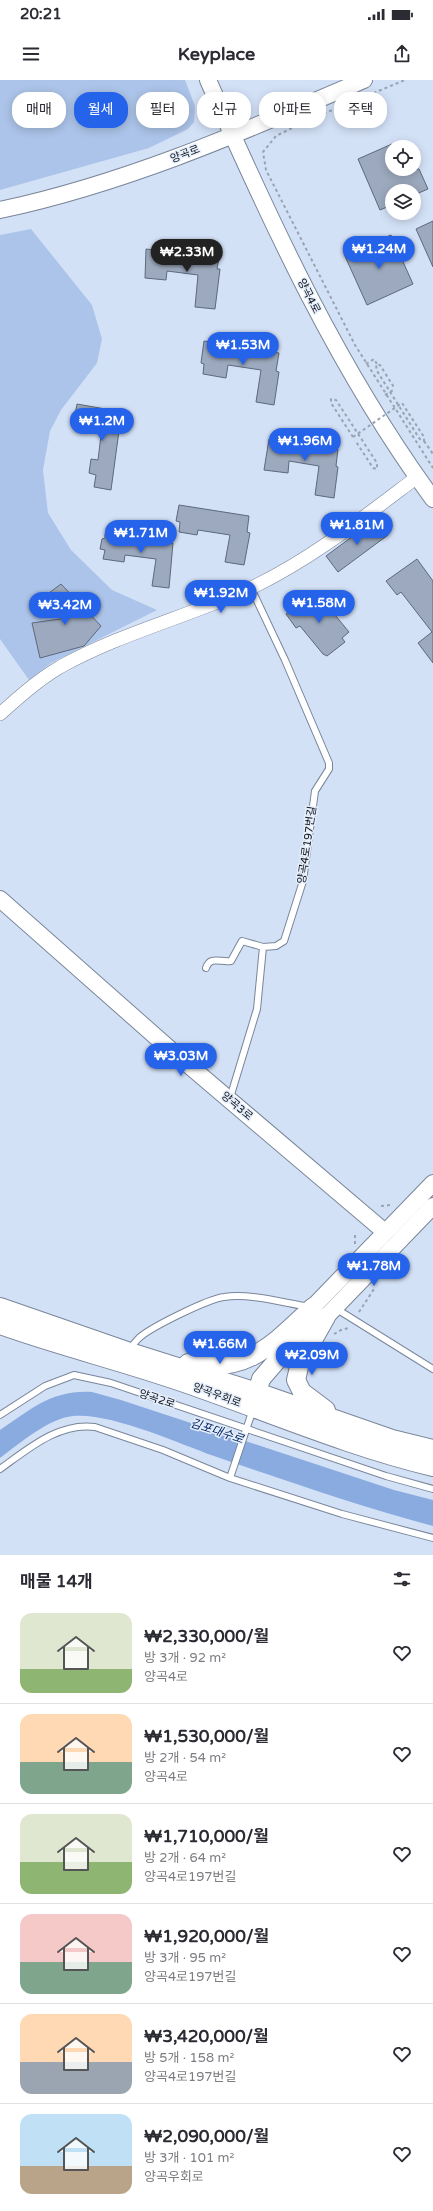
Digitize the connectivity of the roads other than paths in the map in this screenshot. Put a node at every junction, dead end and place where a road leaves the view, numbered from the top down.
1 (208, 80) edge
2 (364, 80) edge
3 (233, 136) junction
4 (0, 210) edge
5 (417, 477) junction
6 (433, 499) edge
7 (251, 588) junction
8 (0, 714) edge
9 (0, 899) edge
10 (263, 947) junction
11 (206, 968) dead end
12 (229, 1100) junction
13 (433, 1183) edge
14 (433, 1206) edge
15 (385, 1232) junction
16 (0, 1307) edge
17 (325, 1311) junction
18 (0, 1325) edge
19 (292, 1343) joint
20 (127, 1351) junction
21 (433, 1369) edge
22 (255, 1400) junction
23 (0, 1415) edge
24 (349, 1424) junction
25 (245, 1430) junction
26 (433, 1449) edge
27 (433, 1468) edge
28 (0, 1469) edge
29 (230, 1478) junction
30 (433, 1489) edge
31 (433, 1538) edge

1 - 3 street, 양곡4로
2 - 3 street, 양곡로
3 - 4 street, 양곡로
3 - 5 street, 양곡4로
5 - 6 street, 양곡4로
5 - 7 street
7 - 8 street
7 - 10 lane, 양곡4로197번길
9 - 12 street, 양곡3로
10 - 11 lane
10 - 12 lane
12 - 15 street, 양곡3로
13 - 15 street
14 - 17 street
15 - 17 street
16 - 20 main road, 양곡우회로
17 - 19 street
17 - 20 main road
17 - 20 lane
17 - 21 lane
17 - 24 main road
18 - 22 main road, 양곡우회로
19 - 22 main road
20 - 22 main road, 양곡우회로
22 - 24 main road, 양곡우회로
22 - 25 lane
22 - 27 main road, 양곡우회로
23 - 25 lane, 양곡2로
24 - 26 main road, 양곡우회로
25 - 29 lane
25 - 30 lane, 양곡2로
28 - 29 lane
29 - 31 lane

